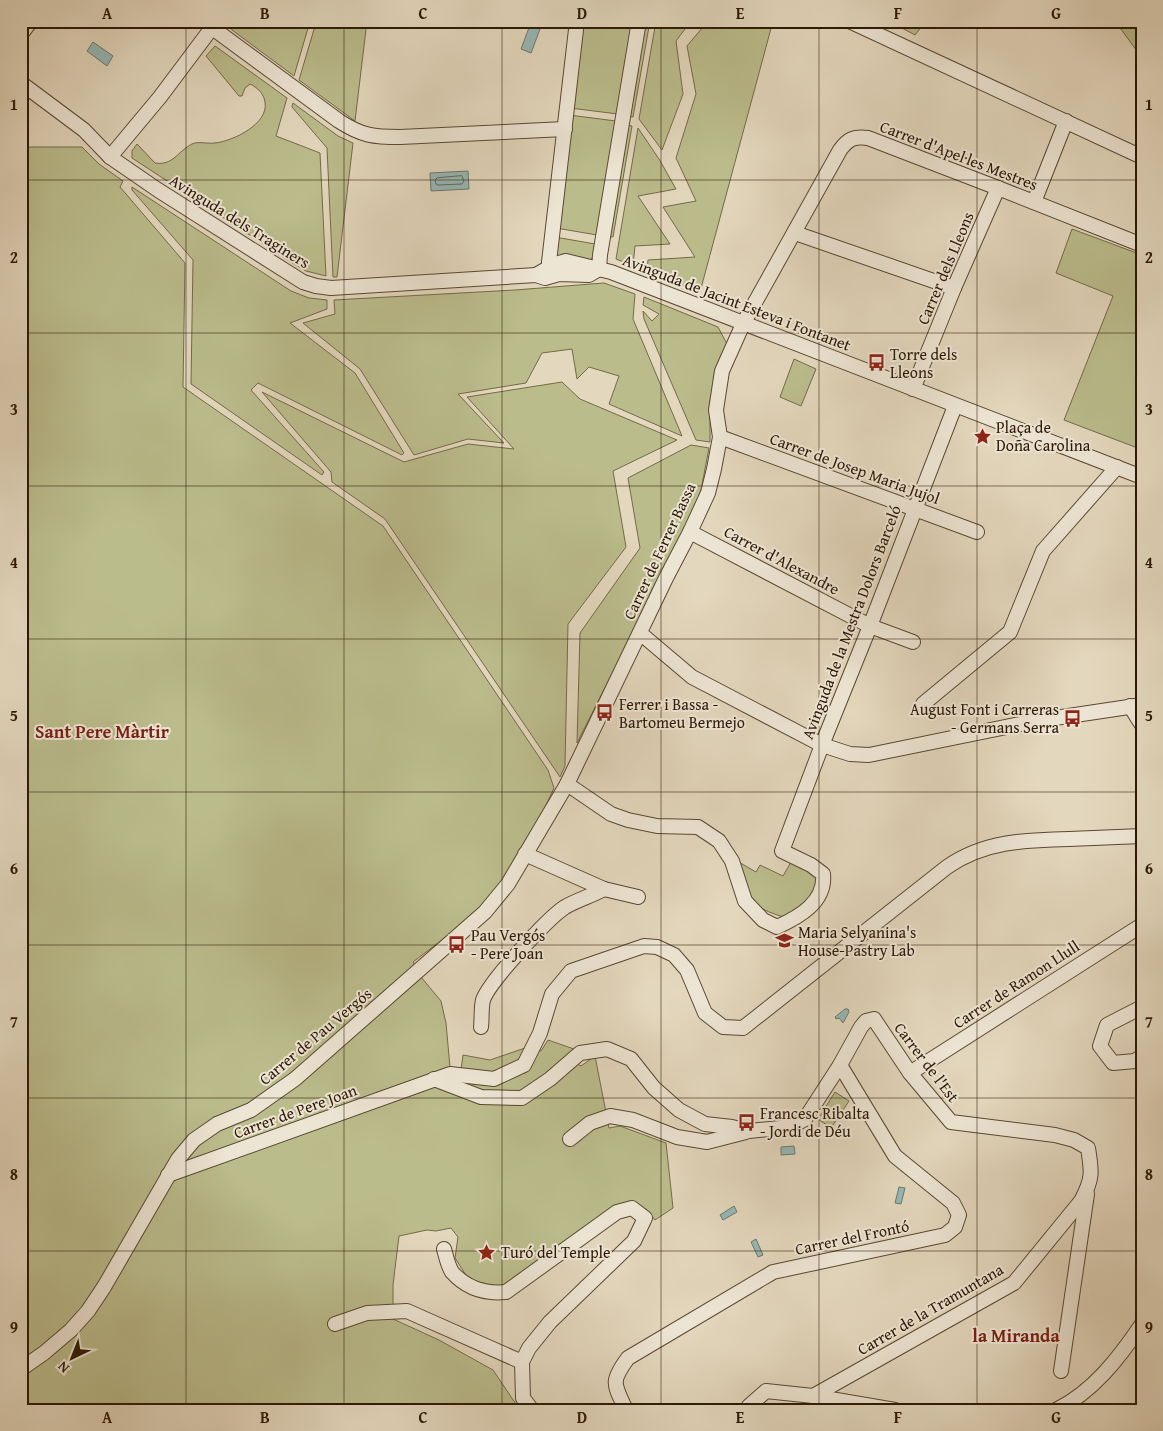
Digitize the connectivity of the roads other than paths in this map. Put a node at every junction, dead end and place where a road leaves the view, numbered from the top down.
1 (31, 21) edge
2 (577, 21) edge
3 (639, 21) edge
4 (849, 21) edge
5 (211, 24) edge
6 (21, 34) edge
7 (21, 83) edge
8 (1066, 121) junction
9 (565, 129) junction
10 (1142, 156) edge
11 (110, 157) junction
12 (998, 188) junction
13 (1034, 202) junction
14 (795, 233) junction
15 (1142, 245) edge
16 (599, 269) junction
17 (554, 271) junction
18 (536, 275) joint
19 (954, 288) junction
20 (743, 324) junction
21 (913, 389) junction
22 (955, 406) junction
23 (720, 437) junction
24 (1117, 467) junction
25 (1142, 477) edge
26 (914, 508) junction
27 (690, 532) junction
28 (977, 532) dead end
29 (870, 626) junction
30 (640, 633) junction
31 (913, 642) dead end
32 (923, 704) dead end
33 (1136, 705) edge
34 (1142, 724) edge
35 (822, 745) junction
36 (567, 784) junction
37 (1142, 836) edge
38 (525, 854) junction
39 (604, 889) junction
40 (638, 897) dead end
41 (1142, 925) edge
42 (1142, 1007) edge
43 (481, 1027) dead end
44 (1142, 1056) edge
45 (840, 1065) junction
46 (910, 1073) junction
47 (434, 1080) junction
48 (749, 1131) junction
49 (570, 1138) dead end
50 (1074, 1140) joint
51 (168, 1175) junction
52 (1088, 1189) junction
53 (444, 1249) dead end
54 (335, 1324) dead end
55 (1142, 1324) edge
56 (522, 1362) junction
57 (21, 1369) edge
58 (1061, 1371) dead end
59 (813, 1396) junction
60 (749, 1408) edge
61 (1058, 1409) edge
62 (532, 1410) edge
63 (626, 1410) edge
64 (895, 1410) edge

1 - 6 street
2 - 9 street
3 - 16 street, Avinguda de Jacint Esteva i Fontanet
4 - 8 street
5 - 9 street
5 - 11 street
7 - 11 street, Avinguda dels Traginers
8 - 10 street
8 - 13 street
9 - 17 street
11 - 18 street, Avinguda dels Traginers
12 - 13 street, Carrer d'Apel·les Mestres
12 - 14 street, Carrer d'Apel·les Mestres
12 - 19 street, Carrer dels Lleons
13 - 15 street, Carrer d'Apel·les Mestres
14 - 19 street
14 - 20 street, Carrer d'Apel·les Mestres
16 - 17 street, Avinguda de Jacint Esteva i Fontanet
16 - 20 street, Avinguda de Jacint Esteva i Fontanet
17 - 18 street, Avinguda de Jacint Esteva i Fontanet
19 - 21 street, Carrer dels Lleons
20 - 21 street, Avinguda de Jacint Esteva i Fontanet
20 - 23 street, Carrer de Ferrer Bassa
21 - 22 street, Avinguda de Jacint Esteva i Fontanet
22 - 24 street, Avinguda de Jacint Esteva i Fontanet
22 - 26 street, Avinguda de la Mestra Dolors Barceló
23 - 26 street, Carrer de Josep Maria Jujol
23 - 27 street, Carrer de Ferrer Bassa
24 - 25 street, Avinguda de Jacint Esteva i Fontanet
24 - 32 street
26 - 28 street, Carrer de Josep Maria Jujol
26 - 29 street, Avinguda de la Mestra Dolors Barceló
27 - 29 street, Carrer d'Alexandre
27 - 30 street, Carrer de Ferrer Bassa
29 - 31 street, Carrer d'Alexandre
29 - 35 street, Avinguda de la Mestra Dolors Barceló
30 - 35 street
30 - 36 street, Carrer de Ferrer Bassa
33 - 34 street
33 - 35 street
35 - 36 street, Avinguda de la Mestra Dolors Barceló
36 - 38 street, Carrer de Pau Vergós
37 - 47 street, Carrer de Pere Joan
38 - 39 street
38 - 51 street, Carrer de Pau Vergós
39 - 40 street
39 - 43 street
41 - 46 street, Carrer de Ramon Llull
42 - 44 street
45 - 46 street, Carrer de l'Est
45 - 48 street
45 - 63 street, Carrer del Frontó
46 - 50 street, Carrer de l'Est
47 - 48 street
47 - 51 street, Carrer de Pere Joan
48 - 49 street
50 - 52 street, Carrer de la Tramuntana
51 - 57 street, Carrer de Pau Vergós
52 - 58 street
52 - 59 street, Carrer de la Tramuntana
53 - 56 street
54 - 56 street
55 - 61 street
56 - 62 street
59 - 60 street
59 - 64 street

